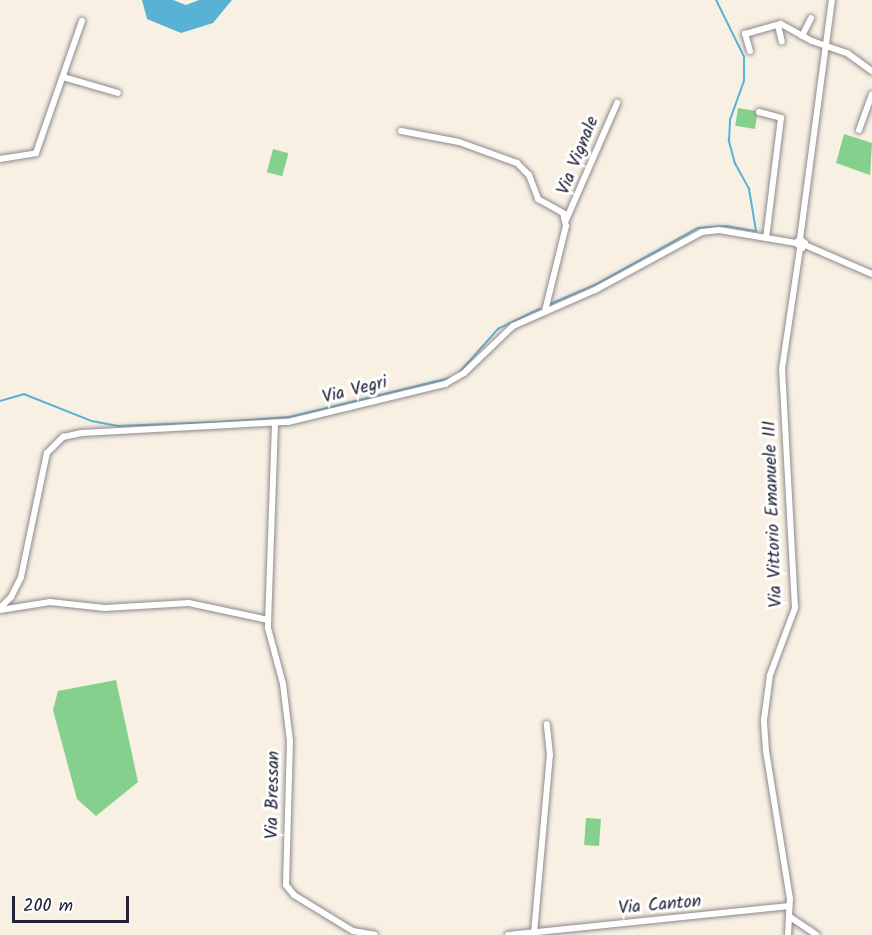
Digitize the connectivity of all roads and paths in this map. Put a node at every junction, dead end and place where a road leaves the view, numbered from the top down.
1 (832, 0) edge
2 (811, 18) dead end
3 (82, 21) dead end
4 (777, 25) junction
5 (802, 36) junction
6 (782, 42) dead end
7 (826, 46) junction
8 (750, 51) dead end
9 (872, 71) edge
10 (63, 77) junction
11 (118, 93) dead end
12 (872, 94) edge
13 (617, 103) dead end
14 (759, 112) dead end
15 (859, 130) dead end
16 (401, 131) dead end
17 (0, 159) edge
18 (566, 220) junction
19 (766, 238) junction
20 (800, 244) junction
21 (872, 274) edge
22 (545, 311) junction
23 (275, 423) junction
24 (0, 609) edge
25 (268, 620) junction
26 (547, 724) dead end
27 (790, 906) junction
28 (790, 918) junction
29 (534, 933) junction
30 (357, 934) edge
31 (375, 935) edge
32 (508, 935) edge
33 (788, 935) edge
34 (817, 935) edge

1 - 7 street, Via Vittorio Emanuele III
2 - 5 street
3 - 10 street
4 - 5 street
4 - 6 street
4 - 8 street
5 - 7 street
7 - 9 street
7 - 20 street, Via Vittorio Emanuele III
10 - 11 street
10 - 17 street
12 - 15 street
13 - 18 street, Via Vignale
14 - 19 street
16 - 18 street, Via Vignale
18 - 22 street, Via Vignale
19 - 20 street, Via Vegri
19 - 22 street, Via Vegri
20 - 21 street, Via Vegri
20 - 27 street, Via Vittorio Emanuele III
22 - 23 street, Via Vegri
23 - 24 street, Via Vegri
23 - 25 street, Via Bressan
24 - 25 street
25 - 30 street, Via Bressan
26 - 29 street
27 - 28 street, Via Vittorio Emanuele III
27 - 29 street, Via Canton
28 - 33 street, Via Vittorio Emanuele III
28 - 34 street
29 - 32 street, Via Canton
30 - 31 street

